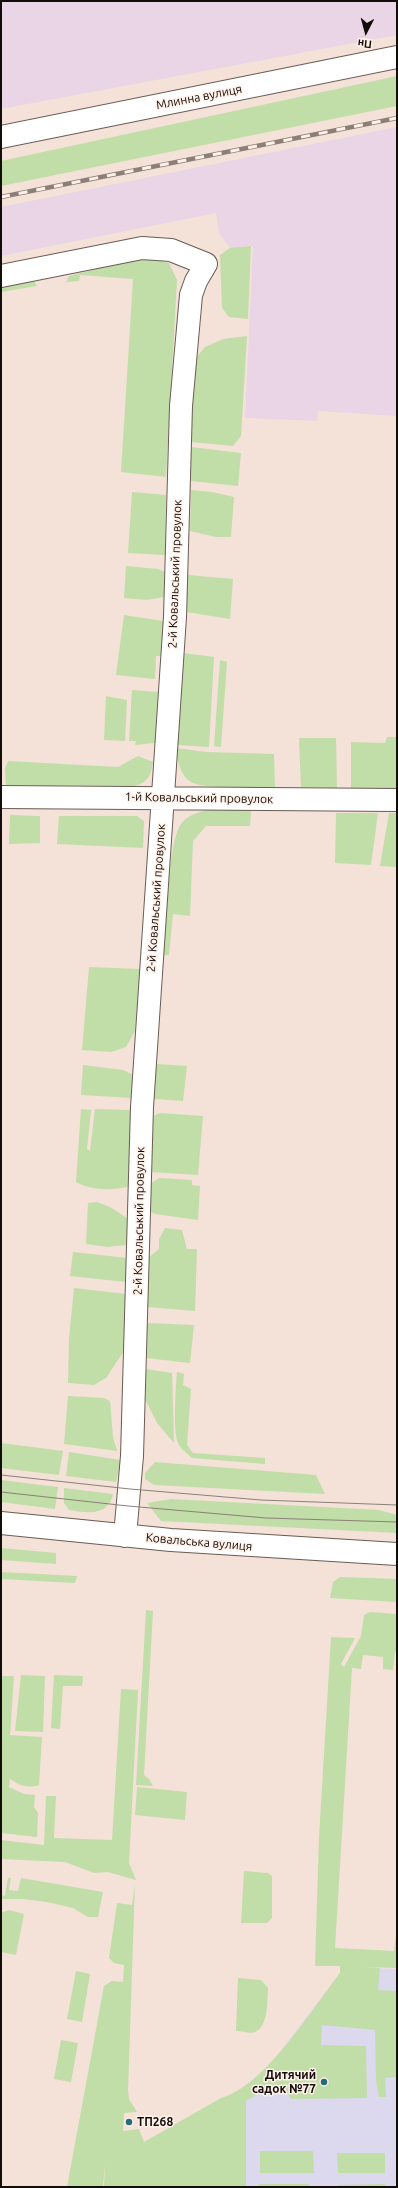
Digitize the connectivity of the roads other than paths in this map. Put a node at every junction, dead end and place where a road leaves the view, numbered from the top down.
1 (397, 57) edge
2 (1, 137) edge
3 (1, 276) edge
4 (1, 797) edge
5 (163, 798) junction
6 (397, 800) edge
7 (1, 1523) edge
8 (125, 1536) junction
9 (397, 1554) edge

1 - 2 street, Млинна вулиця
3 - 5 street, 2-й Ковальський провулок
4 - 5 street, 1-й Ковальський провулок
5 - 6 street, 1-й Ковальський провулок
5 - 8 street, 2-й Ковальський провулок
7 - 8 street, Ковальська вулиця
8 - 9 street, Ковальська вулиця

